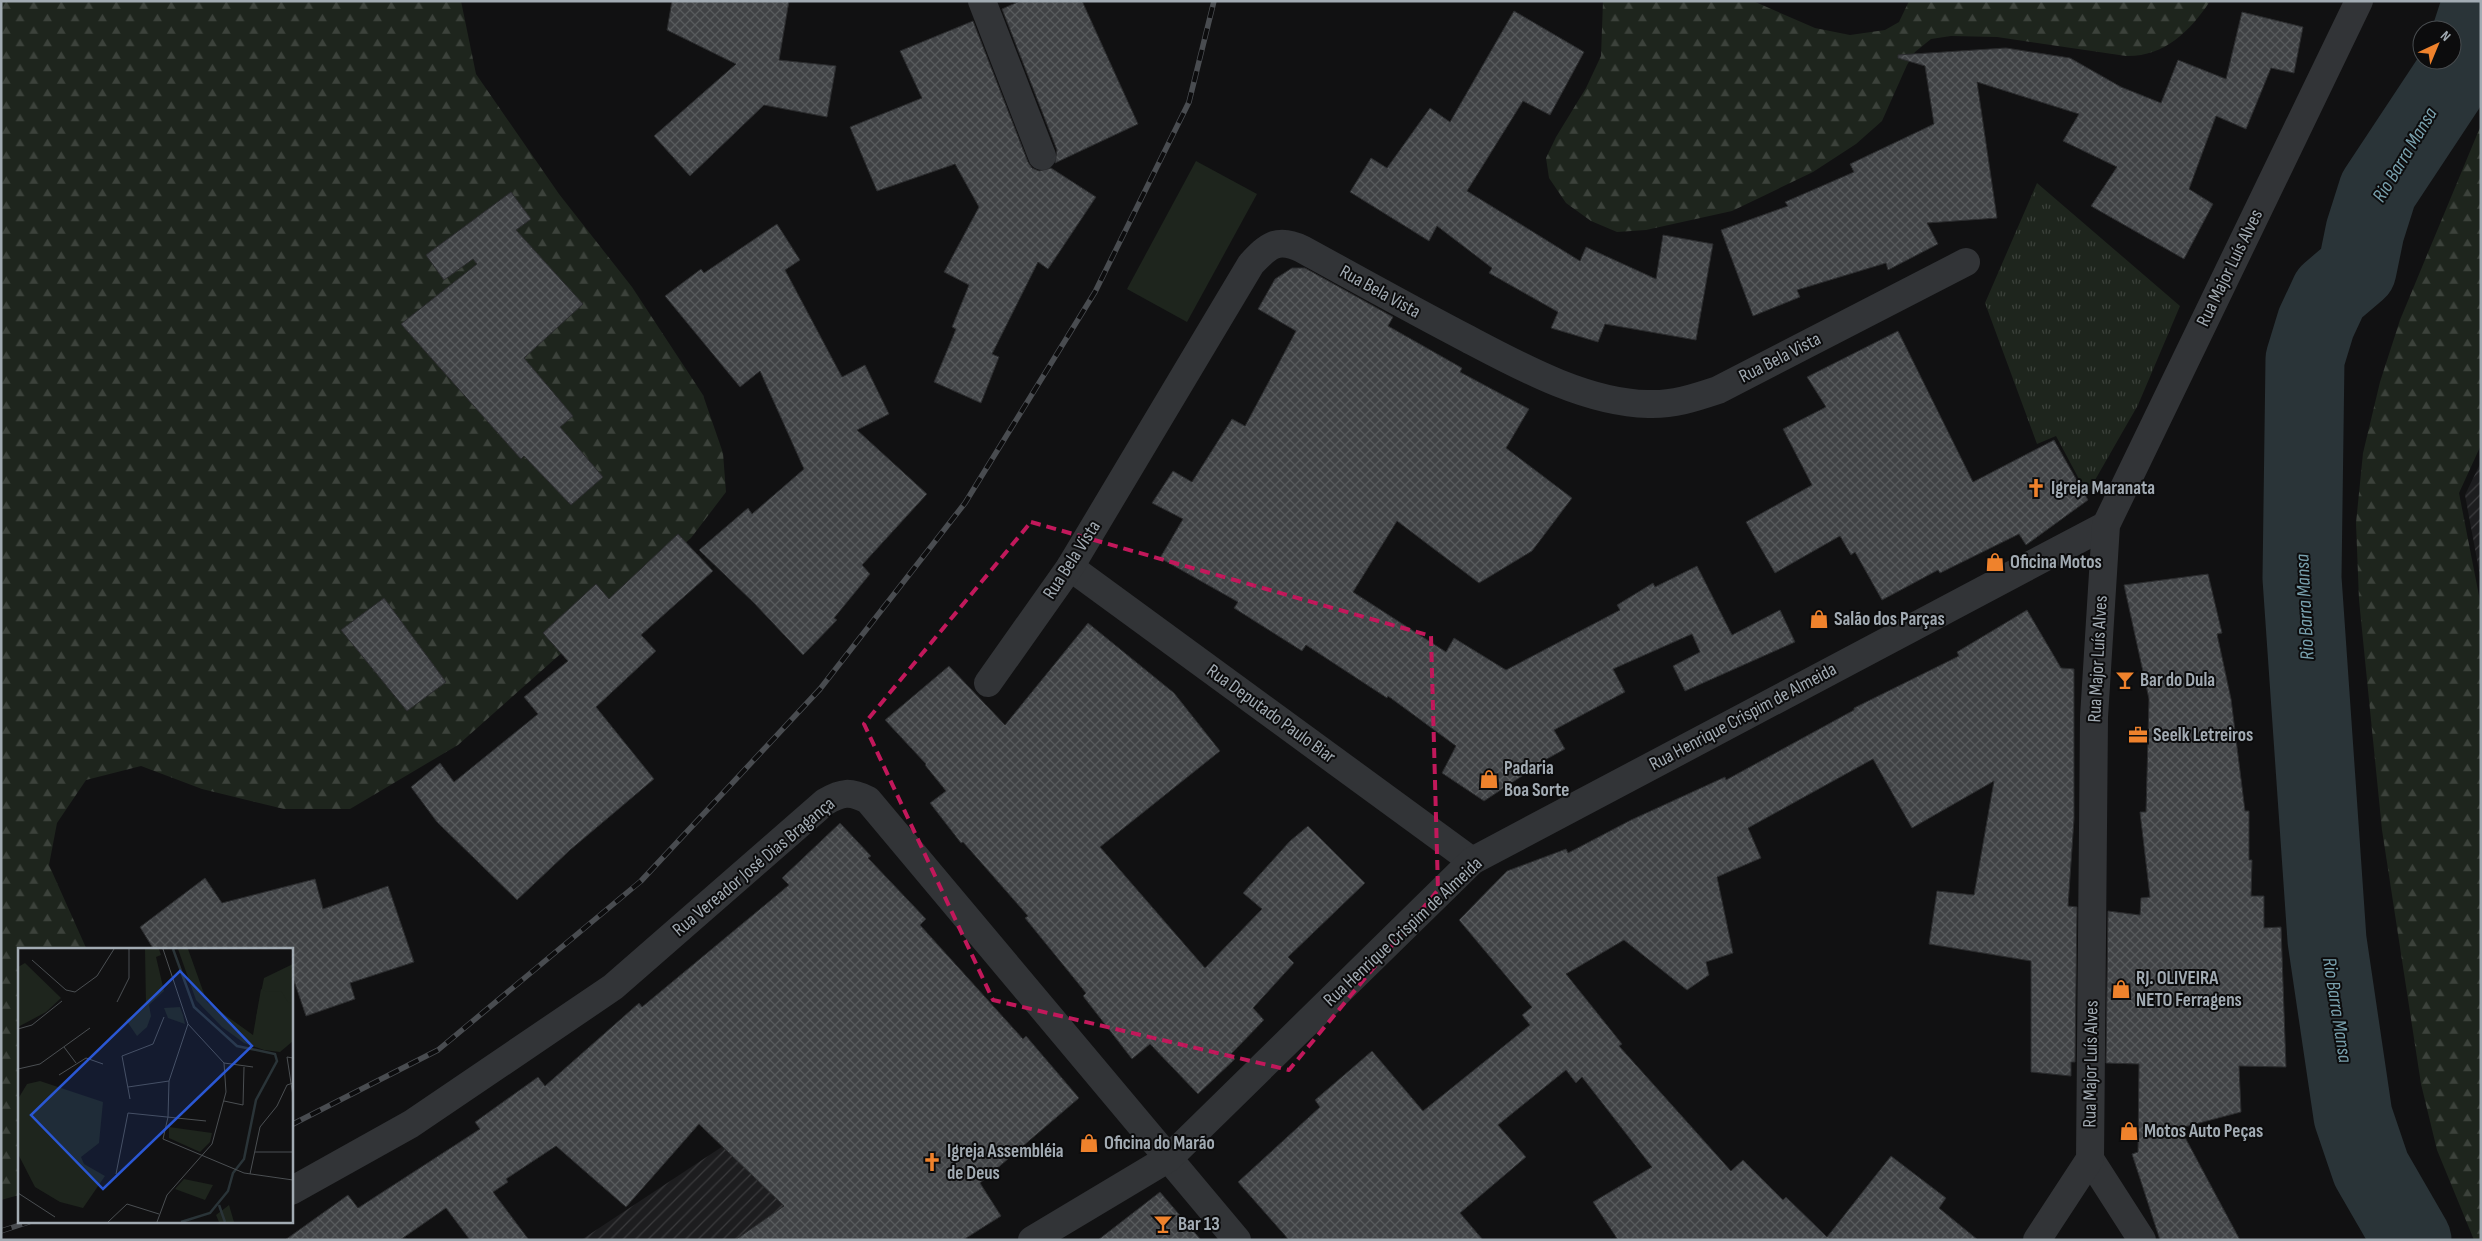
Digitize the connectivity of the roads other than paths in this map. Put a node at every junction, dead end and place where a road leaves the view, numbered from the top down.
1 (982, 1) edge
2 (2359, 1) edge
3 (1042, 156) dead end
4 (1966, 262) dead end
5 (2106, 525) junction
6 (1070, 567) junction
7 (988, 683) dead end
8 (1472, 861) junction
9 (1170, 1158) junction
10 (2090, 1159) junction
11 (292, 1190) edge
12 (1032, 1240) edge
13 (1237, 1240) edge
14 (2037, 1240) edge
15 (2142, 1240) edge

1 - 3 street
2 - 5 street, Rua Major Luís Alves
4 - 6 street, Rua Bela Vista
5 - 8 street, Rua Henrique Crispim de Almeida
5 - 10 street, Rua Major Luís Alves
6 - 7 street, Rua Bela Vista
6 - 8 street, Rua Deputado Paulo Biar
8 - 9 street, Rua Henrique Crispim de Almeida
9 - 11 street, Rua Vereador José Dias Bragança
9 - 12 street, Rua Henrique Crispim de Almeida
9 - 13 street, Rua Vereador José Dias Bragança
10 - 14 street
10 - 15 street

